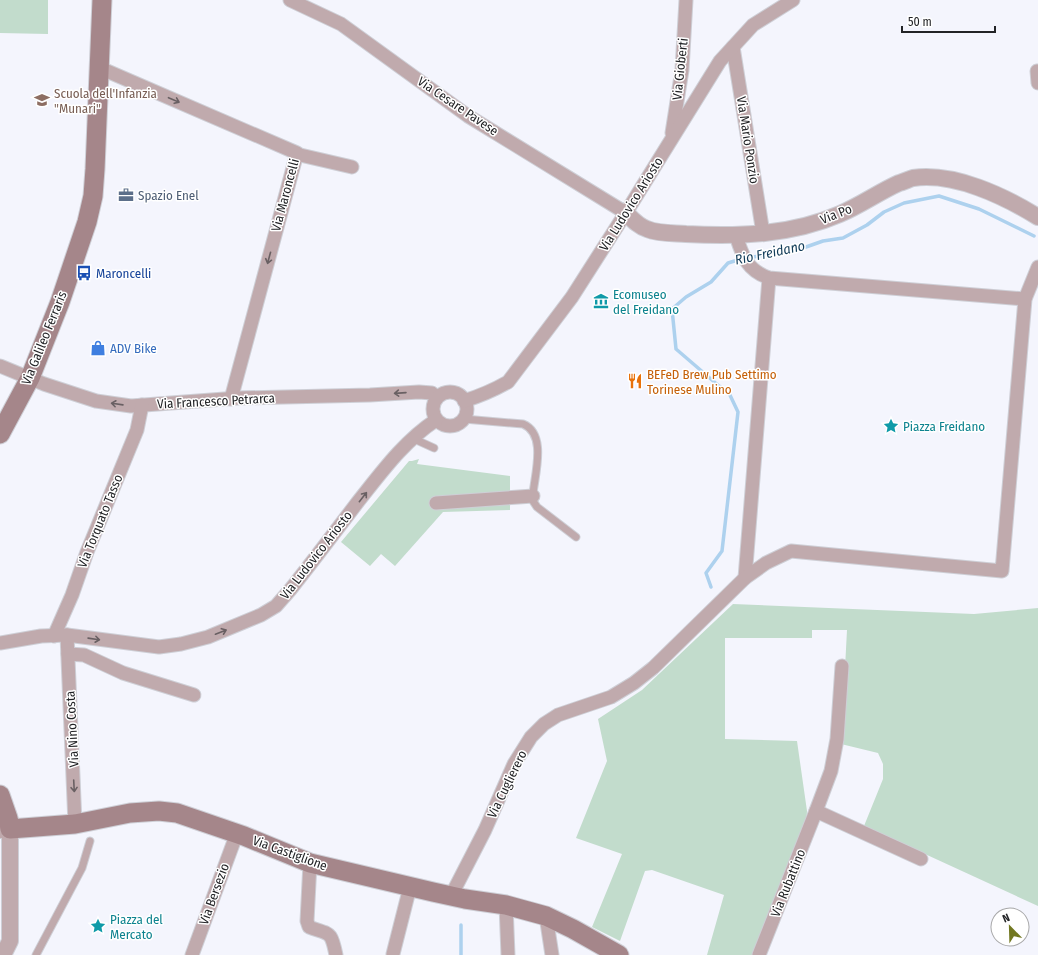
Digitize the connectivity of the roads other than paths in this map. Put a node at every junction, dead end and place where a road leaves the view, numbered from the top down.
1 (102, 0) edge
2 (290, 0) edge
3 (686, 0) edge
4 (793, 0) edge
5 (733, 47) junction
6 (100, 68) junction
7 (672, 138) junction
8 (296, 154) junction
9 (352, 167) dead end
10 (626, 213) junction
11 (1038, 217) edge
12 (763, 233) junction
13 (736, 236) junction
14 (1038, 267) edge
15 (769, 278) junction
16 (1025, 299) junction
17 (0, 366) edge
18 (30, 378) junction
19 (437, 398) junction
20 (231, 399) junction
21 (464, 401) junction
22 (142, 405) junction
23 (464, 419) junction
24 (436, 420) junction
25 (0, 434) edge
26 (412, 438) junction
27 (434, 448) dead end
28 (533, 496) junction
29 (436, 503) dead end
30 (576, 537) dead end
31 (745, 578) junction
32 (67, 635) junction
33 (54, 636) junction
34 (0, 643) edge
35 (68, 654) junction
36 (842, 666) dead end
37 (194, 695) dead end
38 (0, 795) edge
39 (816, 811) junction
40 (75, 824) junction
41 (5, 830) edge
42 (237, 833) junction
43 (90, 841) dead end
44 (921, 859) dead end
45 (310, 863) junction
46 (410, 887) junction
47 (451, 896) junction
48 (506, 905) junction
49 (546, 916) junction
50 (393, 954) edge
51 (3, 955) edge
52 (36, 955) edge
53 (192, 955) edge
54 (336, 955) edge
55 (508, 955) edge
56 (552, 955) edge
57 (619, 955) edge
58 (758, 955) edge

1 - 6 main road, Via Galileo Ferraris
2 - 10 street, Via Cesare Pavese
3 - 7 street, Via Gioberti
4 - 5 street, Via Ludovico Ariosto
5 - 7 street, Via Ludovico Ariosto
5 - 12 street, Via Mario Ponzio
6 -> 8 street, Via Maroncelli
6 - 18 main road, Via Galileo Ferraris
7 - 10 street, Via Ludovico Ariosto
8 - 9 street
8 -> 20 street, Via Maroncelli
10 - 13 street, Via Po
10 - 21 street, Via Ludovico Ariosto
11 - 12 street, Via Po
12 - 13 street, Via Po
13 - 15 street
14 - 16 street
15 - 16 street
15 - 31 street
16 - 31 street, Via Cuglierero
17 - 18 street, Via Francesco Petrarca
22 -> 18 street, Via Francesco Petrarca
18 - 25 main road, Via Galileo Ferraris
19 -> 20 street, Via Francesco Petrarca
19 - 21 street
19 - 24 street
20 - 22 street, Via Francesco Petrarca
21 - 23 street
22 - 33 street, Via Torquato Tasso
23 - 24 street
23 - 28 lane
24 - 26 street, Via Ludovico Ariosto
26 - 27 lane
32 -> 26 street, Via Ludovico Ariosto
28 - 29 street
28 - 30 lane
31 - 47 street, Via Cuglierero
32 - 33 street, Via Ludovico Ariosto
32 - 35 street, Via Nino Costa
33 - 34 street, Via Ludovico Ariosto
35 - 37 street
35 -> 40 street, Via Nino Costa
36 - 39 street, Via Rubattino
38 - 41 main road
39 - 44 street
39 - 58 street, Via Rubattino
40 - 41 main road, Via Castiglione
40 - 42 main road, Via Castiglione
41 - 51 street
42 - 45 main road, Via Castiglione
42 - 53 street, Via Bersezio
43 - 52 lane
45 - 46 main road, Via Castiglione
45 - 54 street
46 - 47 main road, Via Castiglione
46 - 50 street
47 - 48 main road, Via Castiglione
48 - 49 main road, Via Castiglione
48 - 55 street
49 - 56 street
49 - 57 main road, Via Castiglione

